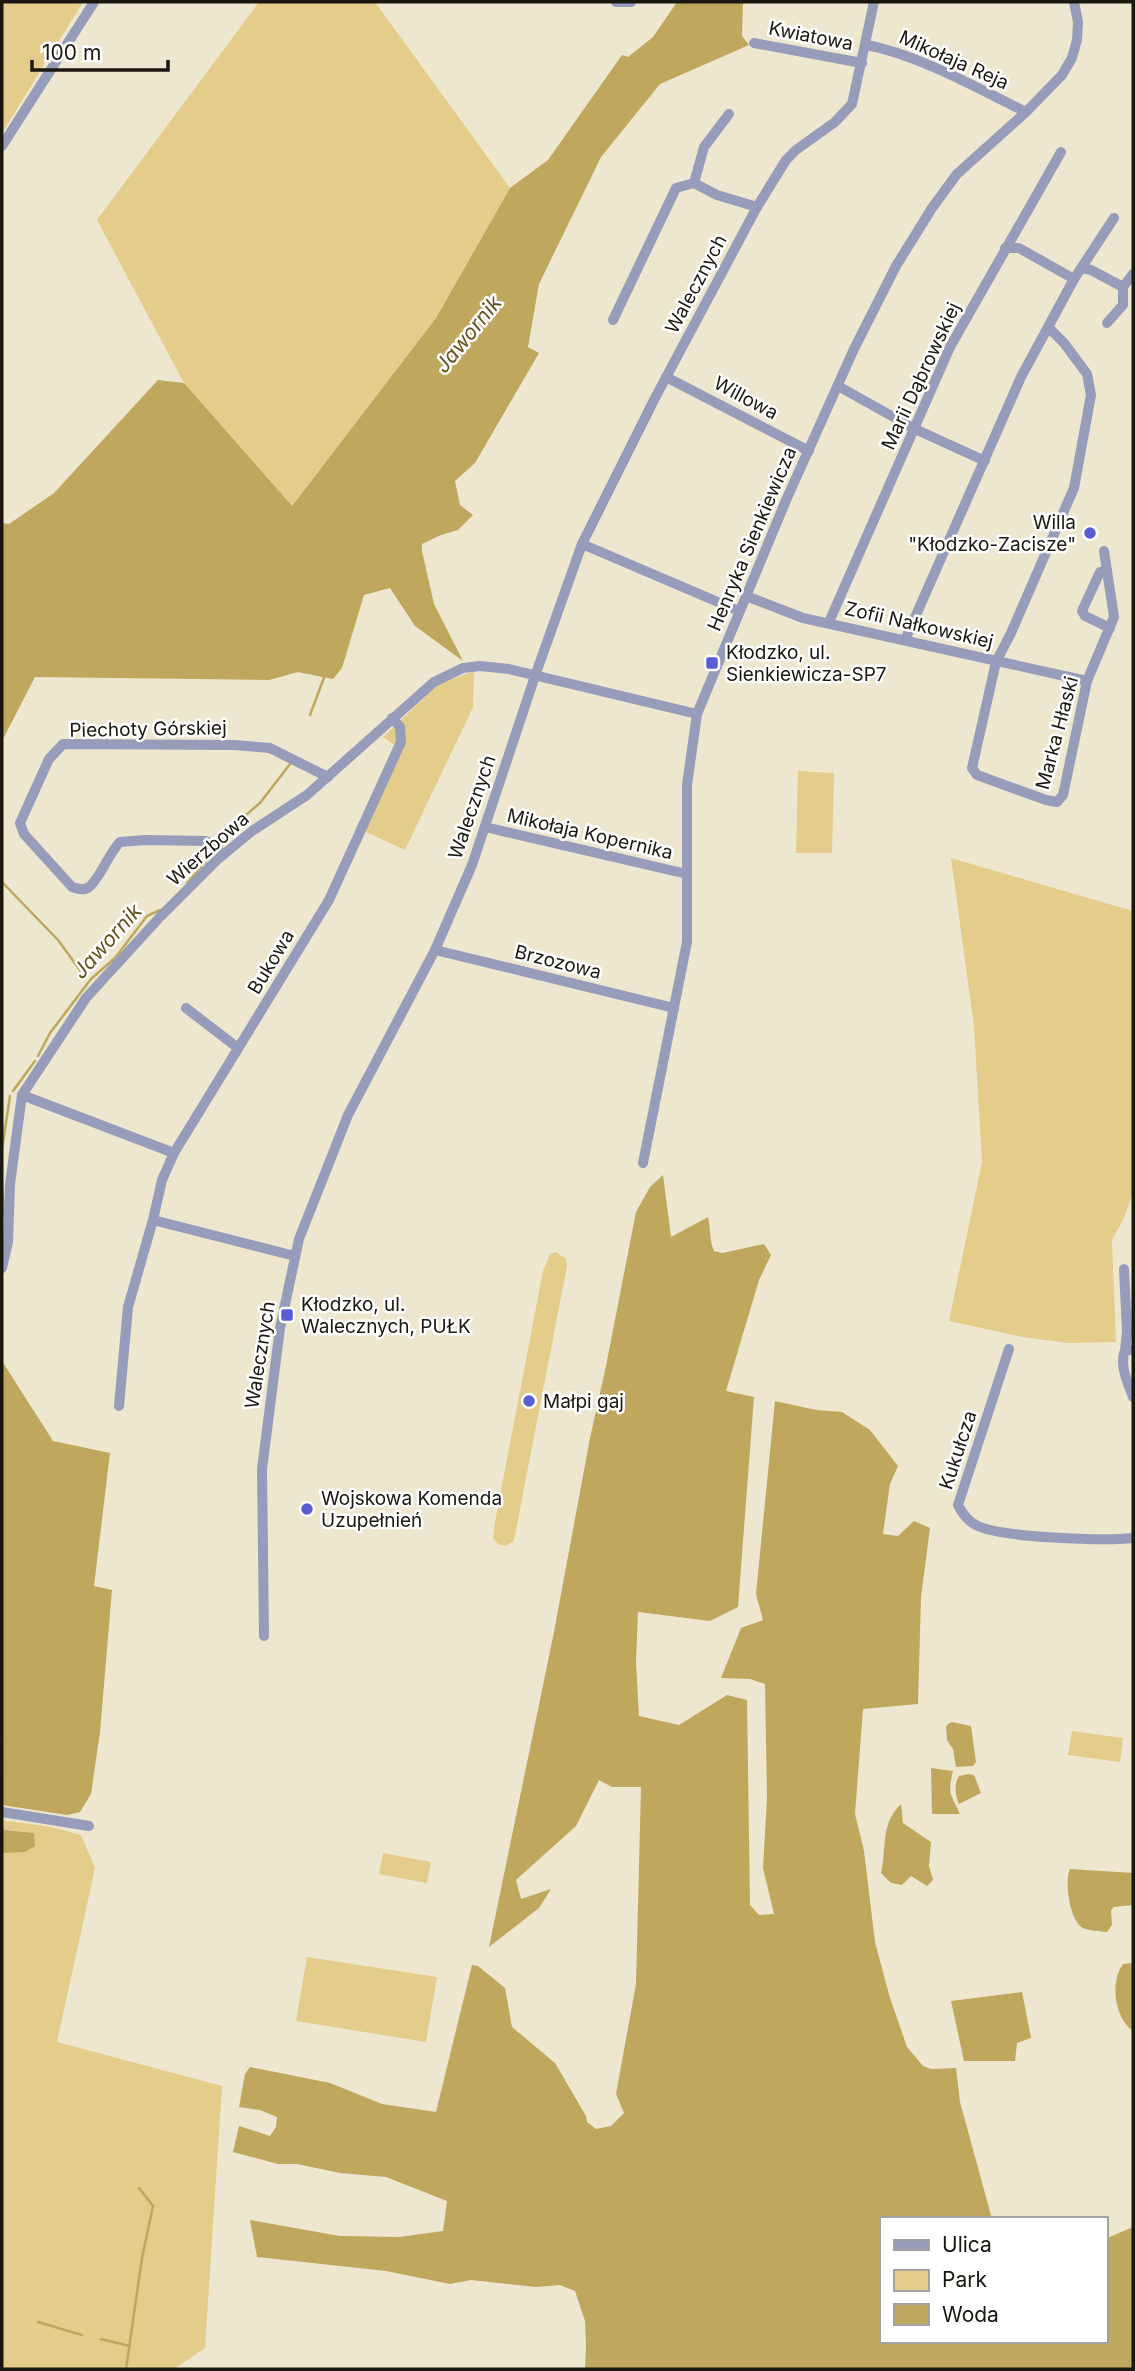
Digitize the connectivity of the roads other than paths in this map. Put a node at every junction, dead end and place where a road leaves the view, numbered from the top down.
1 (94, 2) edge
2 (616, 2) edge
3 (631, 2) edge
4 (874, 2) edge
5 (1074, 2) edge
6 (754, 43) dead end
7 (867, 45) junction
8 (862, 63) junction
9 (1026, 112) junction
10 (729, 114) dead end
11 (2, 146) edge
12 (1061, 152) dead end
13 (694, 183) junction
14 (757, 207) junction
15 (1114, 218) dead end
16 (1005, 248) junction
17 (1082, 268) junction
18 (1133, 274) edge
19 (1074, 279) junction
20 (1123, 287) junction
21 (613, 320) dead end
22 (1107, 323) dead end
23 (1049, 328) junction
24 (666, 377) junction
25 (838, 386) junction
26 (915, 429) junction
27 (809, 451) junction
28 (985, 461) junction
29 (582, 544) junction
30 (1104, 551) dead end
31 (1107, 571) junction
32 (746, 596) junction
33 (739, 611) junction
34 (829, 622) junction
35 (1110, 628) junction
36 (905, 640) junction
37 (996, 662) junction
38 (535, 676) junction
39 (1087, 681) junction
40 (697, 714) junction
41 (391, 718) junction
42 (328, 778) junction
43 (485, 827) junction
44 (223, 855) junction
45 (687, 874) junction
46 (435, 950) junction
47 (186, 1008) dead end
48 (674, 1008) junction
49 (238, 1048) junction
50 (22, 1095) junction
51 (174, 1153) junction
52 (643, 1163) dead end
53 (153, 1220) junction
54 (295, 1256) junction
55 (2, 1268) edge
56 (1124, 1269) dead end
57 (1009, 1349) dead end
58 (1129, 1350) edge
59 (1133, 1397) edge
60 (119, 1406) dead end
61 (1133, 1538) edge
62 (264, 1636) dead end
63 (2, 1812) edge
64 (89, 1826) dead end

1 - 11 street
2 - 3 street
4 - 7 street, Walecznych
5 - 9 street, Henryka Sienkiewicza
6 - 8 street, Kwiatowa
7 - 8 street, Walecznych
7 - 9 street, Mikołaja Reja
8 - 14 street, Walecznych
9 - 25 street, Henryka Sienkiewicza
10 - 13 street
12 - 16 street, Marii Dąbrowskiej
13 - 14 street
13 - 21 street
14 - 24 street, Walecznych
15 - 17 street
16 - 19 street
16 - 26 street, Marii Dąbrowskiej
17 - 19 street
17 - 20 street
18 - 20 street
19 - 23 street
20 - 22 street
23 - 28 street
23 - 37 street
24 - 27 street, Willowa
24 - 29 street, Walecznych
25 - 26 street
25 - 27 street, Henryka Sienkiewicza
26 - 28 street
26 - 34 street, Marii Dąbrowskiej
27 - 32 street, Henryka Sienkiewicza
28 - 36 street
29 - 33 street
29 - 38 street, Walecznych
30 - 31 street, Marka Hłaski
31 - 35 street, Marka Hłaski
31 - 35 street
32 - 33 street, Henryka Sienkiewicza
32 - 34 street, Zofii Nałkowskiej
33 - 40 street, Henryka Sienkiewicza
34 - 36 street, Zofii Nałkowskiej
35 - 39 street, Marka Hłaski
36 - 37 street, Zofii Nałkowskiej
37 - 39 street, Zofii Nałkowskiej
37 - 39 street, Marka Hłaski
38 - 40 street, Wierzbowa
38 - 41 street, Wierzbowa
38 - 43 street, Walecznych
40 - 45 street, Henryka Sienkiewicza
41 - 42 street, Wierzbowa
41 - 49 street, Bukowa
42 - 44 street, Wierzbowa
42 - 44 street, Piechoty Górskiej
43 - 45 street, Mikołaja Kopernika
43 - 46 street, Walecznych
44 - 50 street, Wierzbowa
45 - 48 street, Henryka Sienkiewicza
46 - 48 street, Brzozowa
46 - 54 street, Walecznych
47 - 49 street
48 - 52 street, Henryka Sienkiewicza
49 - 51 street, Bukowa
50 - 51 street
50 - 55 street
51 - 53 street, Bukowa
53 - 54 street
53 - 60 street, Bukowa
54 - 62 street, Walecznych
56 - 58 street
57 - 61 street, Kukułcza
58 - 59 street
63 - 64 street

